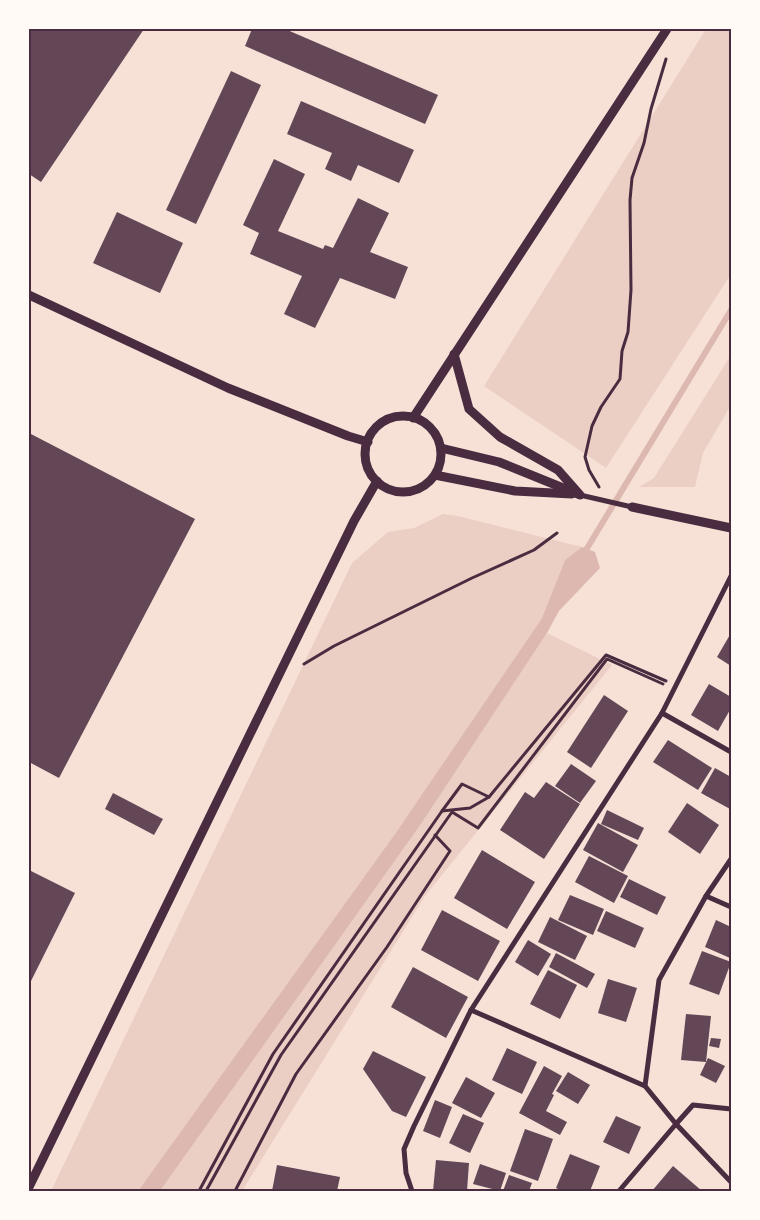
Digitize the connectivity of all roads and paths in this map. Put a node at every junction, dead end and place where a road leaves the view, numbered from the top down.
1 (667, 29) edge
2 (658, 42) junction
3 (29, 295) edge
4 (454, 354) junction
5 (413, 418) junction
6 (368, 442) junction
7 (441, 448) junction
8 (435, 475) junction
9 (377, 481) junction
10 (603, 494) dead end
11 (580, 495) junction
12 (632, 507) joint
13 (731, 528) edge
14 (557, 533) dead end
15 (731, 576) edge
16 (304, 664) dead end
17 (674, 687) junction
18 (662, 713) junction
19 (731, 752) edge
20 (489, 797) junction
21 (442, 811) junction
22 (435, 835) junction
23 (731, 859) edge
24 (706, 896) junction
25 (731, 907) edge
26 (470, 1010) junction
27 (645, 1086) junction
28 (731, 1109) edge
29 (676, 1124) junction
30 (731, 1182) edge
31 (29, 1186) edge
32 (199, 1191) edge
33 (206, 1191) edge
34 (235, 1191) edge
35 (412, 1191) edge
36 (619, 1191) edge

1 - 2 street
2 - 4 street
2 - 10 path
3 - 6 street
4 - 5 street
4 - 11 street
5 - 6 street
5 - 7 street
6 - 9 street
7 - 8 street
7 - 11 street
8 - 9 street
8 - 11 street
9 - 31 street
11 - 12 street
12 - 13 street
14 - 16 path
15 - 17 street
17 - 18 street
17 - 20 path
17 - 22 path
18 - 19 street
18 - 26 street
20 - 21 path
20 - 21 path
21 - 32 path
22 - 33 path
22 - 34 path
23 - 24 street
24 - 25 street
24 - 27 street
26 - 27 street
26 - 35 street
27 - 29 street
28 - 29 street
29 - 30 street
29 - 36 street

